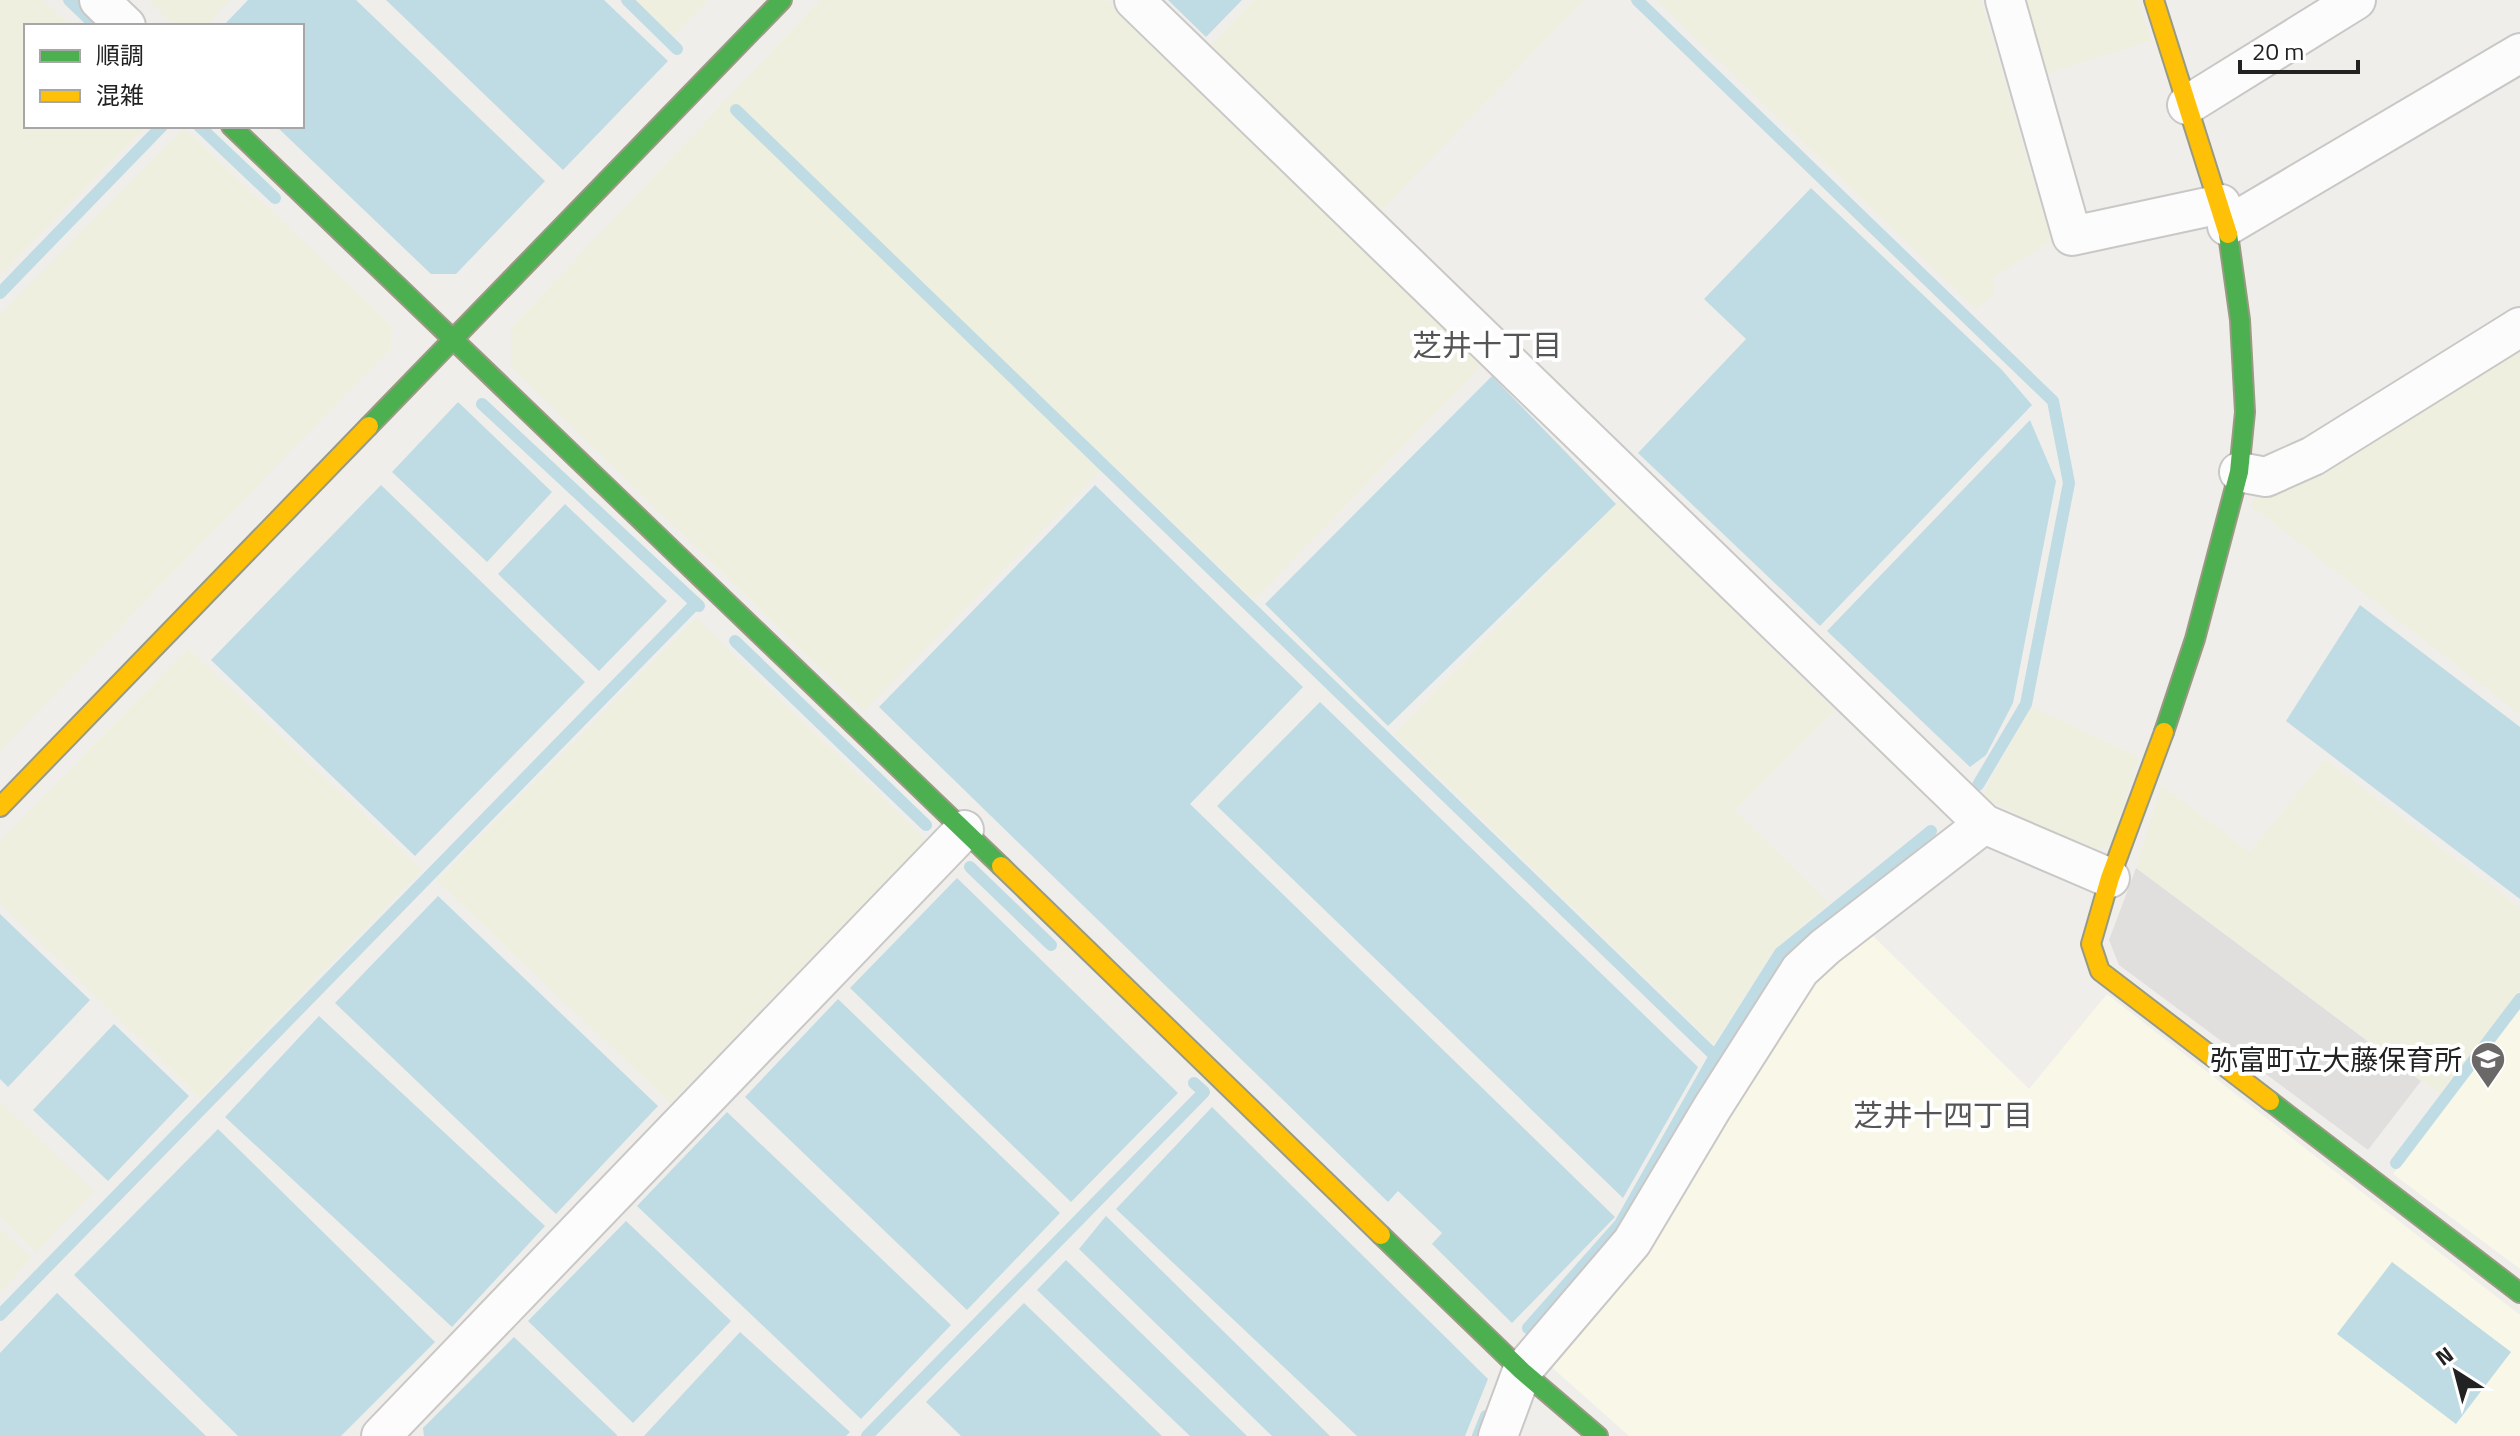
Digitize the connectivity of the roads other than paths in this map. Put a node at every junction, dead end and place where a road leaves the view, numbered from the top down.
1 (99, 0) edge
2 (782, 0) edge
3 (1134, 0) edge
4 (2005, 0) edge
5 (2154, 0) edge
6 (2356, 0) edge
7 (124, 24) edge
8 (2520, 53) edge
9 (2187, 105) junction
10 (233, 128) edge
11 (2224, 215) junction
12 (2520, 327) edge
13 (454, 339) junction
14 (2239, 472) junction
15 (0, 807) edge
16 (1984, 824) junction
17 (964, 830) junction
18 (2110, 878) junction
19 (2520, 1293) edge
20 (1522, 1371) junction
21 (381, 1436) edge
22 (1498, 1436) edge
23 (1598, 1436) edge

1 - 7 street
2 - 13 street
3 - 16 street
4 - 11 street
5 - 9 street
6 - 9 street
8 - 11 street
9 - 11 street
10 - 13 street
11 - 14 street
12 - 14 street
13 - 15 street
13 - 17 street
14 - 18 street
16 - 18 street
16 - 20 street
17 - 20 street
17 - 21 street
18 - 19 street
20 - 22 street
20 - 23 street

